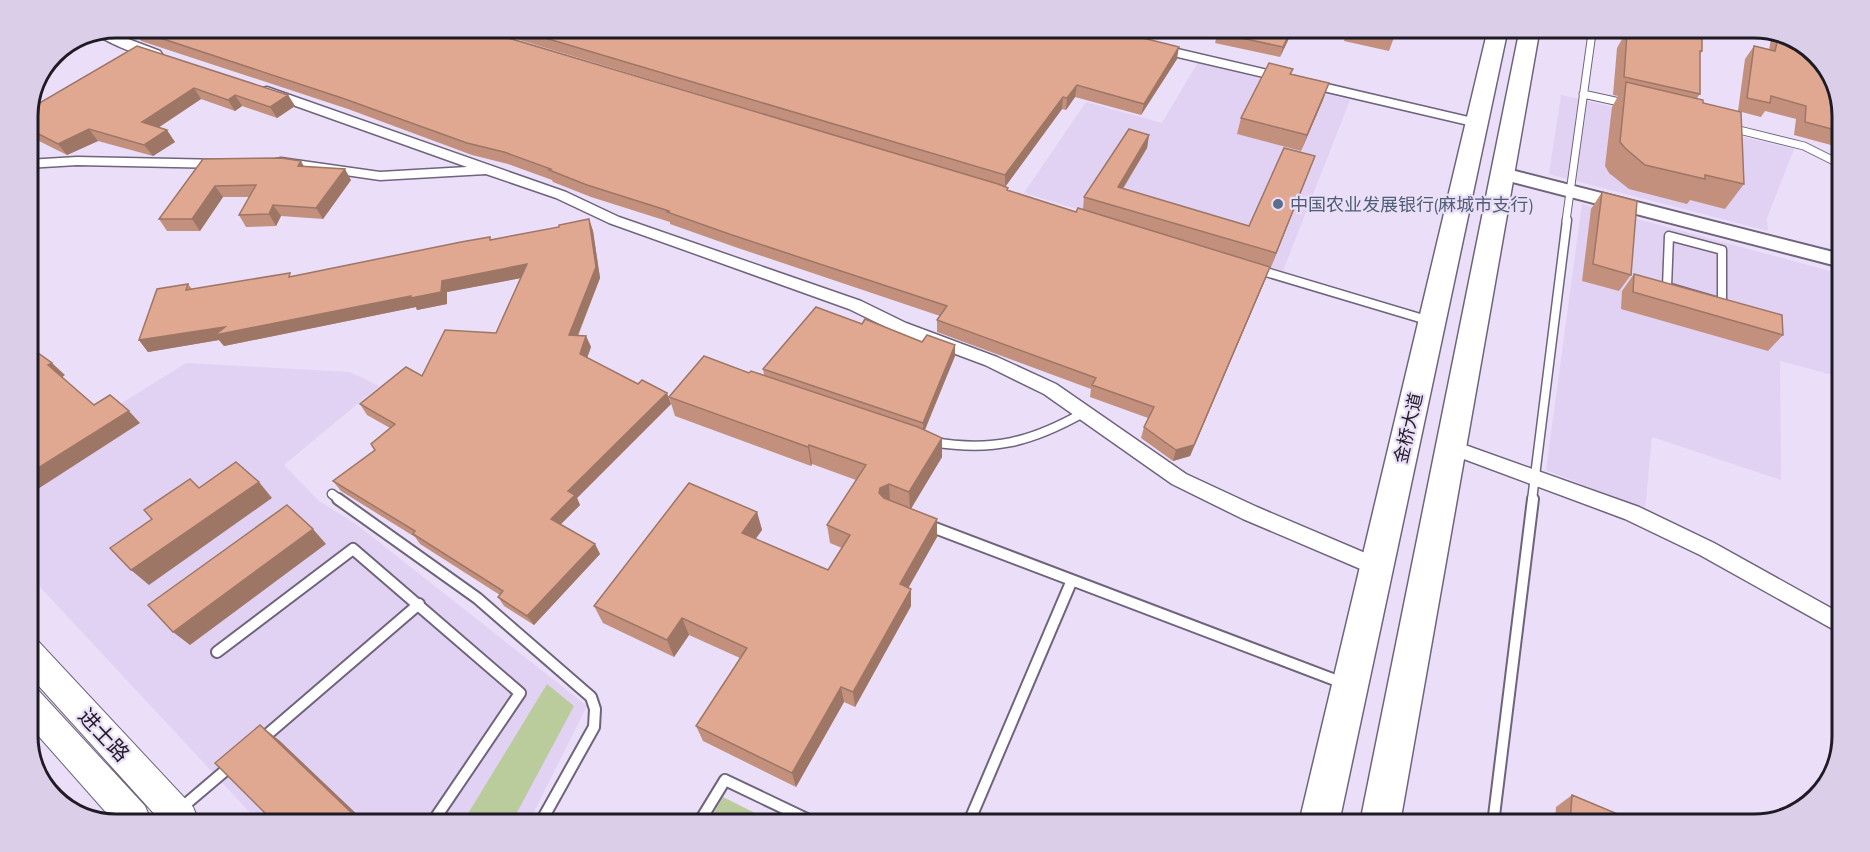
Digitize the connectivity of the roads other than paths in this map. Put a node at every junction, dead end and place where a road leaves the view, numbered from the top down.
1 (112, 38) edge
2 (134, 38) edge
3 (1496, 38) edge
4 (1528, 38) edge
5 (1591, 38) edge
6 (123, 43) junction
7 (1141, 44) edge
8 (169, 58) edge
9 (248, 85) edge
10 (1583, 94) junction
11 (1628, 104) edge
12 (1477, 123) junction
13 (1719, 125) edge
14 (1832, 160) edge
15 (38, 163) edge
16 (269, 163) edge
17 (237, 164) edge
18 (491, 169) junction
19 (1503, 174) junction
20 (1570, 191) junction
21 (1671, 217) junction
22 (614, 220) junction
23 (590, 224) edge
24 (1669, 236) junction
25 (1832, 258) edge
26 (1248, 267) edge
27 (1432, 322) junction
28 (1083, 413) junction
29 (927, 440) edge
30 (1451, 447) junction
31 (1535, 476) junction
32 (332, 494) edge
33 (921, 522) edge
34 (1377, 567) junction
35 (1072, 580) junction
36 (420, 604) junction
37 (1832, 620) edge
38 (217, 652) dead end
39 (38, 663) edge
40 (1350, 686) junction
41 (38, 712) edge
42 (257, 743) edge
43 (239, 759) edge
44 (129, 814) edge
45 (176, 814) edge
46 (180, 814) edge
47 (438, 814) edge
48 (545, 814) edge
49 (704, 814) edge
50 (796, 814) edge
51 (972, 814) edge
52 (1321, 814) edge
53 (1382, 814) edge
54 (1494, 814) edge

1 - 6 street
2 - 6 street
3 - 12 highway, 金桥大道
4 - 19 highway
5 - 10 lane
6 - 8 street
7 - 12 street
9 - 18 street
10 - 11 lane
10 - 20 lane
12 - 27 highway, 金桥大道
13 - 14 lane
15 - 17 street
16 - 18 street
18 - 22 street
19 - 20 street
19 - 30 highway
20 - 21 street
20 - 31 lane
21 - 24 lane
21 - 25 street
22 - 23 street
22 - 28 street
24 - 24 lane
26 - 27 lane
27 - 34 highway, 金桥大道
28 - 29 lane
28 - 34 street
30 - 31 street
30 - 53 highway
31 - 37 street
31 - 54 lane
32 - 48 lane
33 - 35 lane
34 - 40 highway, 金桥大道
35 - 40 lane
35 - 51 lane
36 - 38 lane
36 - 42 lane
36 - 47 lane
39 - 45 main road, 进士路
40 - 52 highway, 金桥大道
41 - 44 main road, 进士路
43 - 46 lane
49 - 50 lane

